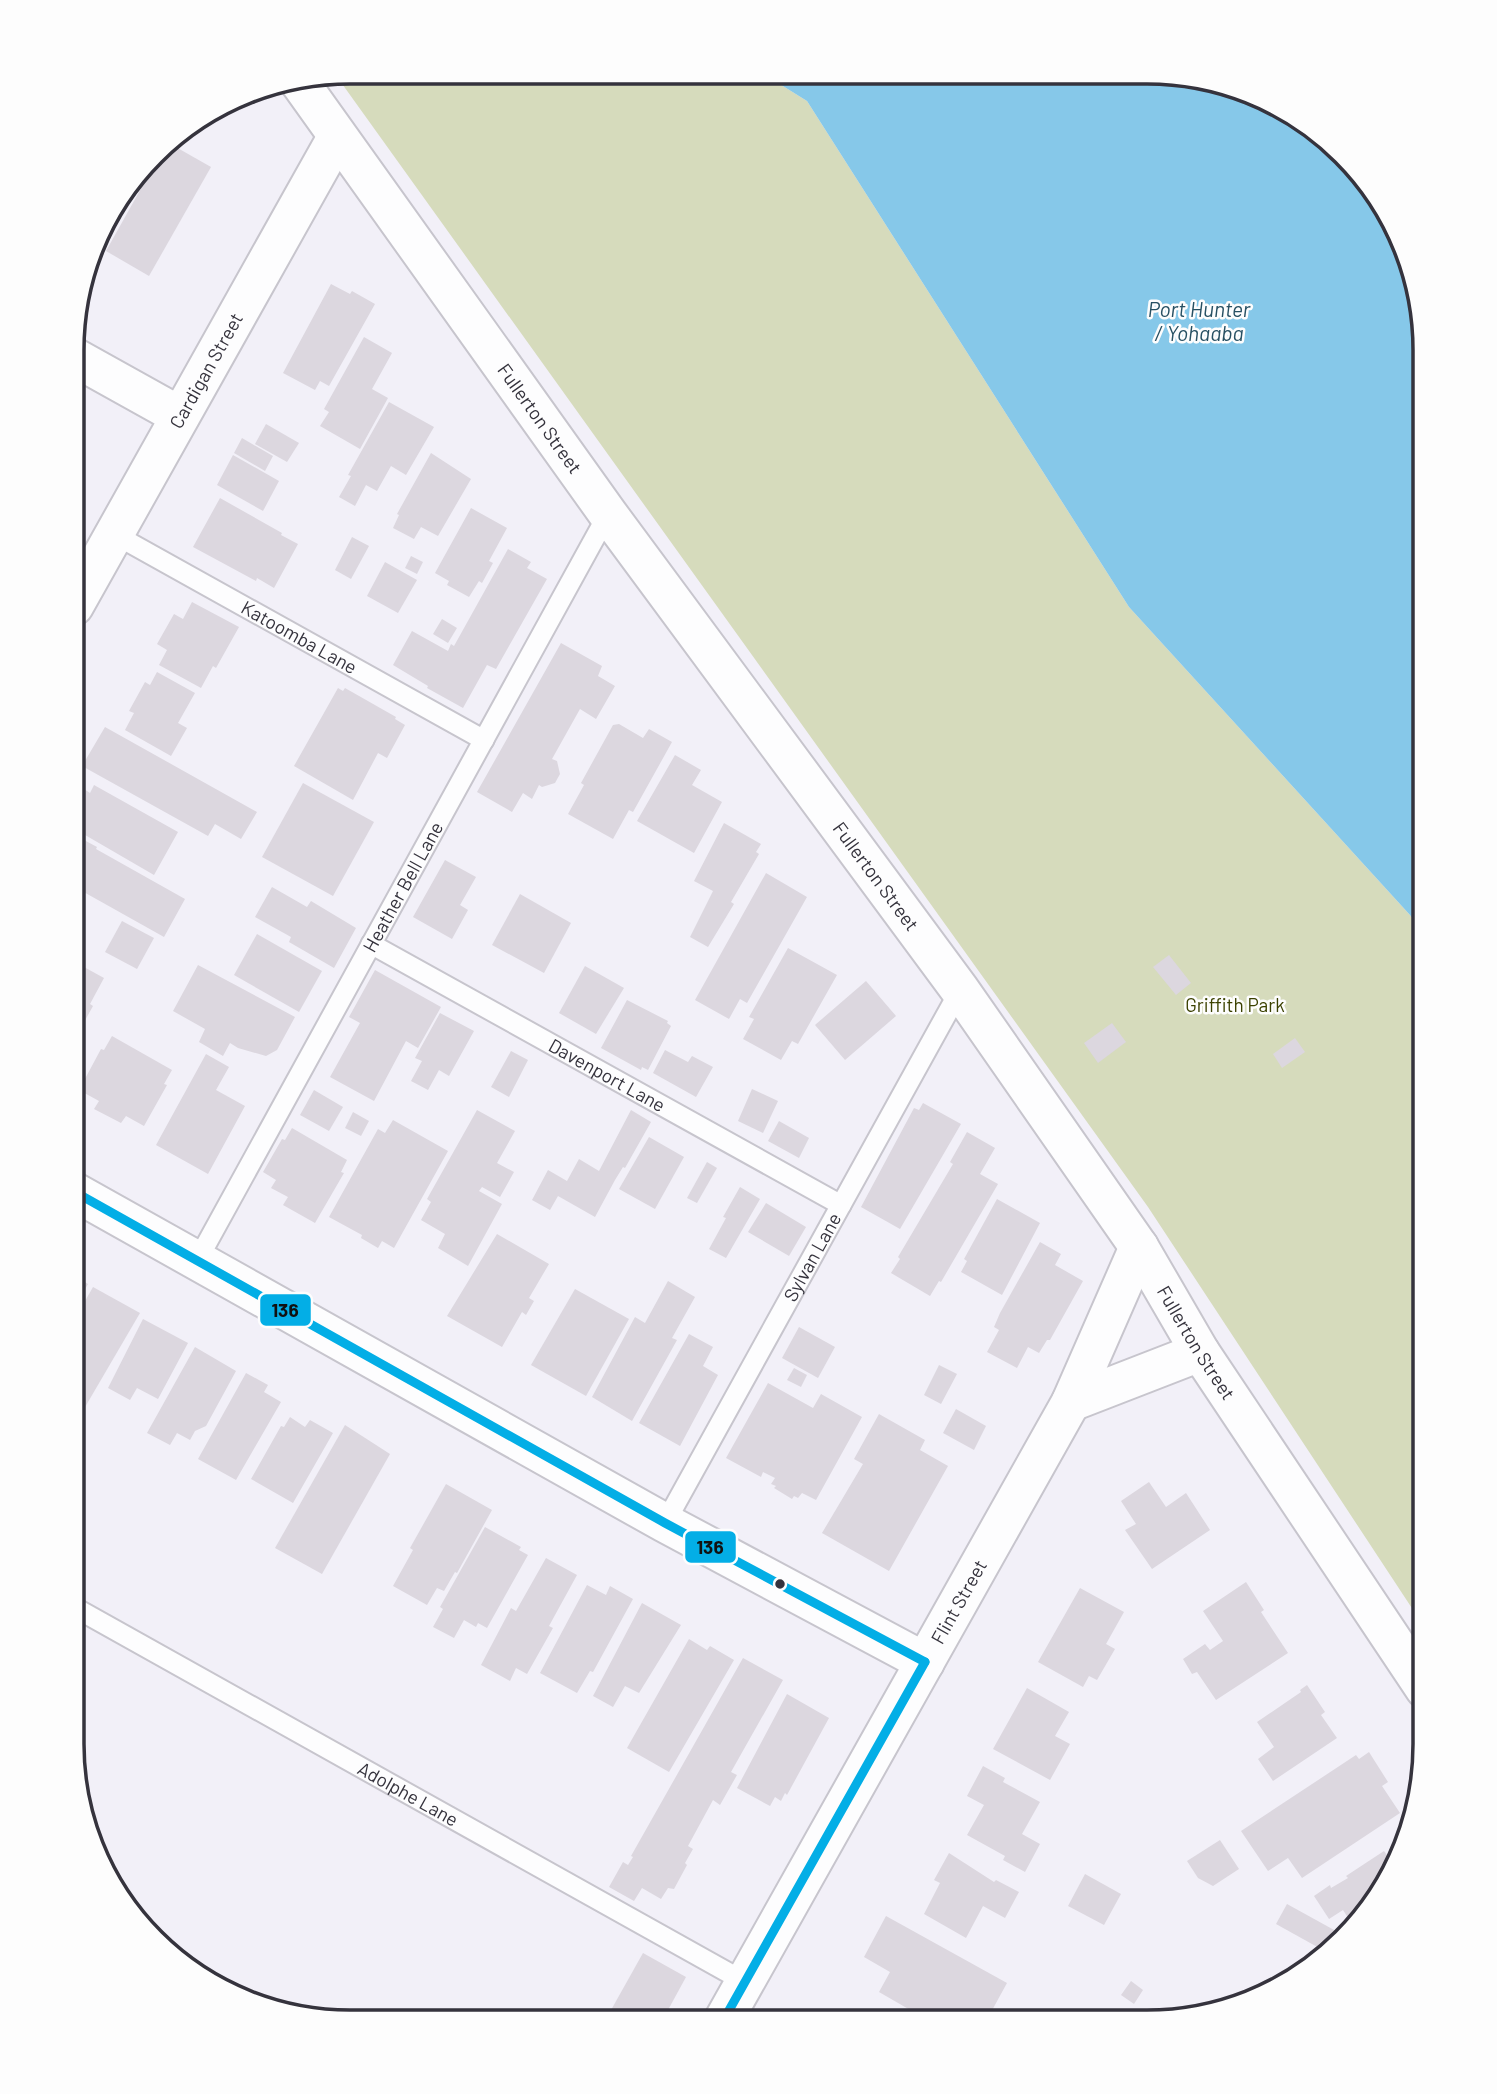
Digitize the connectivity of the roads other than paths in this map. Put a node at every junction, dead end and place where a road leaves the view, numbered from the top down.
1 (303, 88) edge
2 (337, 137) junction
3 (84, 363) edge
4 (180, 416) junction
5 (608, 514) junction
6 (114, 534) junction
7 (84, 588) edge
8 (484, 740) junction
9 (371, 944) junction
10 (960, 990) junction
11 (84, 1197) edge
12 (841, 1205) junction
13 (1139, 1247) junction
14 (197, 1261) junction
15 (1200, 1352) junction
16 (1071, 1402) junction
17 (665, 1523) junction
18 (84, 1613) edge
19 (925, 1662) junction
20 (1413, 1671) edge
21 (745, 1982) junction
22 (729, 2010) edge

1 - 2 street, Fullerton Street
2 - 4 street, Cardigan Street
2 - 5 street, Fullerton Street
3 - 4 street
4 - 6 street, Cardigan Street
5 - 8 lane, Heather Bell Lane
5 - 10 street, Fullerton Street
6 - 7 street, Cardigan Street
6 - 8 lane, Katoomba Lane
8 - 9 lane, Heather Bell Lane
9 - 12 lane, Davenport Lane
9 - 14 lane, Heather Bell Lane
10 - 12 lane, Sylvan Lane
10 - 13 street, Fullerton Street
11 - 14 street
12 - 17 lane, Sylvan Lane
13 - 15 street, Fullerton Street
13 - 16 street, Flint Street
14 - 17 street
15 - 16 street
15 - 20 street, Fullerton Street
16 - 19 street, Flint Street
17 - 19 street
18 - 21 lane, Adolphe Lane
19 - 21 street, Flint Street
21 - 22 street, Flint Street

